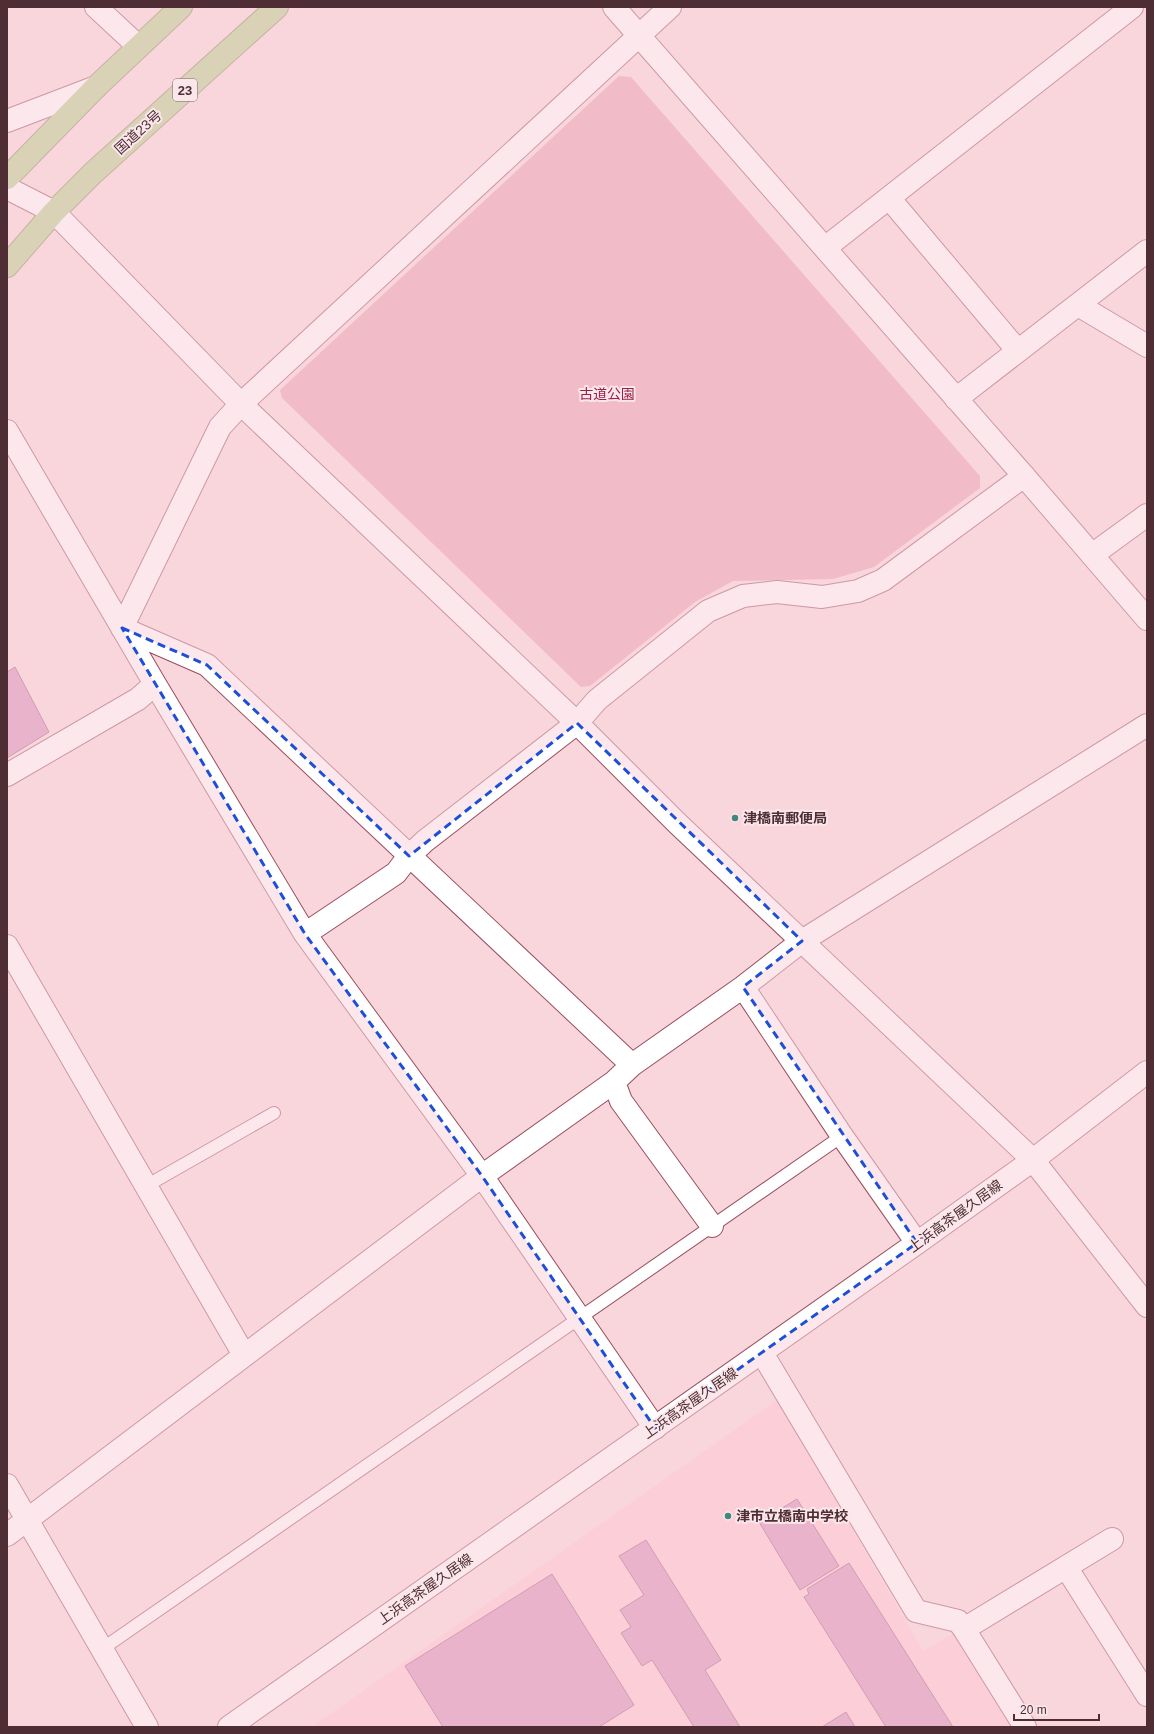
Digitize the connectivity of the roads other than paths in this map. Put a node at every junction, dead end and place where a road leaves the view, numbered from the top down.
1 (96, 7) edge
2 (181, 7) edge
3 (277, 7) edge
4 (614, 7) edge
5 (670, 7) edge
6 (1132, 7) edge
7 (640, 35) junction
8 (138, 46) junction
9 (96, 87) junction
10 (7, 121) edge
11 (7, 178) edge
12 (7, 188) edge
13 (889, 198) junction
14 (54, 212) junction
15 (825, 248) junction
16 (1147, 251) edge
17 (7, 266) edge
18 (1078, 305) junction
19 (1147, 346) edge
20 (1018, 351) junction
21 (956, 399) junction
22 (241, 404) junction
23 (7, 430) edge
24 (1024, 476) junction
25 (1147, 515) edge
26 (1092, 555) junction
27 (1147, 619) edge
28 (122, 628) junction
29 (155, 684) junction
30 (578, 723) junction
31 (1147, 725) edge
32 (7, 775) edge
33 (409, 856) junction
34 (305, 934) junction
35 (802, 941) junction
36 (7, 946) edge
37 (743, 987) junction
38 (632, 1065) junction
39 (1147, 1072) edge
40 (614, 1082) junction
41 (274, 1113) dead end
42 (842, 1136) junction
43 (1033, 1160) junction
44 (482, 1176) junction
45 (146, 1186) junction
46 (712, 1226) junction
47 (917, 1243) junction
48 (1147, 1306) edge
49 (579, 1318) junction
50 (762, 1353) junction
51 (244, 1356) junction
52 (655, 1428) junction
53 (7, 1484) edge
54 (27, 1520) junction
55 (7, 1535) edge
56 (1112, 1539) dead end
57 (1066, 1567) junction
58 (964, 1628) junction
59 (102, 1649) junction
60 (1147, 1695) edge
61 (146, 1727) edge
62 (229, 1727) edge
63 (1025, 1727) edge

1 - 8 street
2 - 8 highway
3 - 14 highway, 国道23号 / 23
4 - 7 street
5 - 7 street
6 - 13 street
7 - 15 street
7 - 22 street
8 - 9 highway
9 - 10 street
9 - 11 highway
12 - 14 street
13 - 15 street
13 - 20 street
14 - 17 highway, 国道23号 / 23
14 - 22 street
15 - 21 street
16 - 18 street
18 - 19 street
18 - 20 street
20 - 21 street
21 - 24 street
22 - 28 street
22 - 30 street
23 - 28 street
24 - 26 street
24 - 30 street
25 - 26 street
26 - 27 street
28 - 29 street
28 - 33 street
29 - 32 street
29 - 34 street
30 - 33 street
30 - 35 street
31 - 35 street
33 - 34 street
33 - 38 street
34 - 44 street
35 - 37 street
35 - 43 street
36 - 45 street
37 - 38 street
37 - 42 street
38 - 40 street
39 - 43 street, 上浜高茶屋久居線
40 - 44 street
40 - 46 street
41 - 45 lane
42 - 46 lane
42 - 47 street
43 - 47 street, 上浜高茶屋久居線
43 - 48 street
44 - 49 street
44 - 51 street
45 - 51 street
46 - 49 lane
47 - 50 street, 上浜高茶屋久居線
49 - 52 street
49 - 59 lane
50 - 52 street, 上浜高茶屋久居線
50 - 58 street
51 - 54 street
52 - 62 street, 上浜高茶屋久居線
53 - 54 street
54 - 55 street
54 - 59 street
56 - 57 street
57 - 58 street
57 - 60 street
58 - 63 street
59 - 61 street

